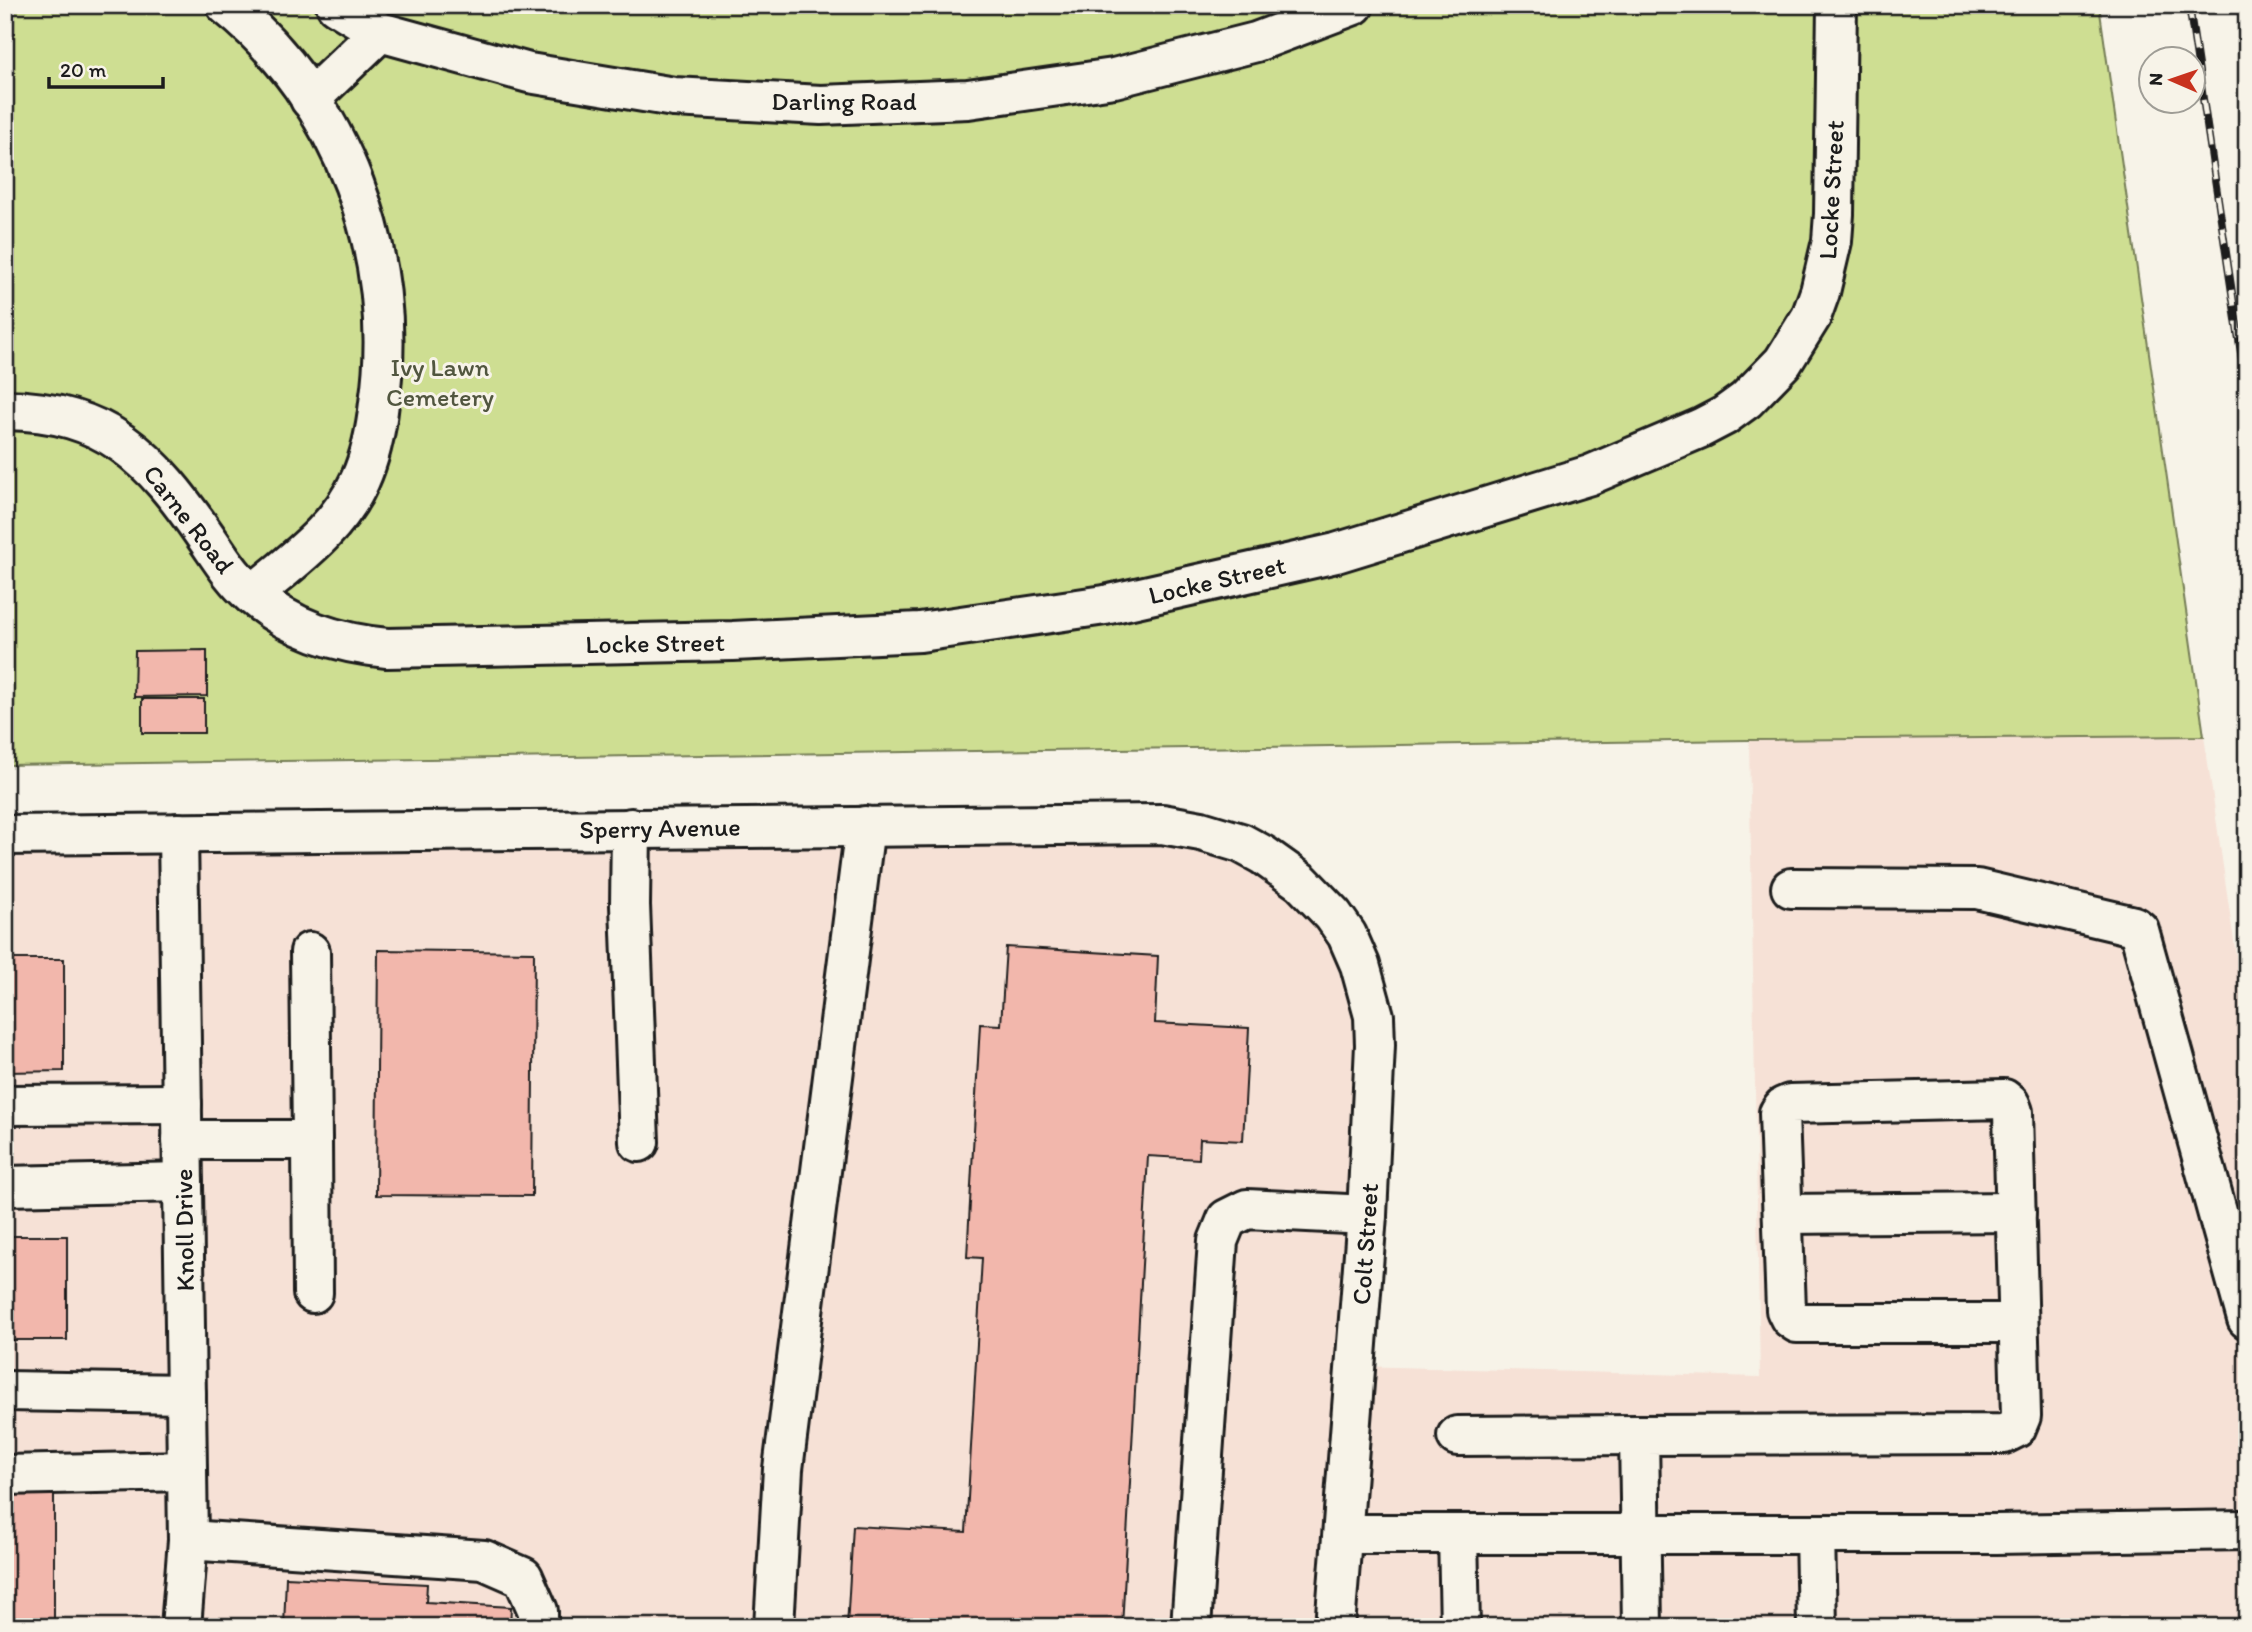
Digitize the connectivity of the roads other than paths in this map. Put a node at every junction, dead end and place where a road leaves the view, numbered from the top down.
1 (226, 5) edge
2 (336, 5) edge
3 (1354, 5) edge
4 (1837, 5) edge
5 (380, 32) junction
6 (310, 99) junction
7 (5, 410) edge
8 (252, 595) junction
9 (865, 826) junction
10 (631, 828) junction
11 (178, 833) junction
12 (5, 835) edge
13 (1301, 882) joint
14 (1791, 888) dead end
15 (310, 952) dead end
16 (5, 1105) edge
17 (182, 1122) junction
18 (312, 1140) junction
19 (639, 1142) dead end
20 (183, 1182) junction
21 (5, 1186) edge
22 (2016, 1212) junction
23 (1783, 1214) junction
24 (1367, 1215) junction
25 (313, 1293) dead end
26 (2247, 1319) edge
27 (2018, 1323) junction
28 (5, 1391) edge
29 (186, 1394) junction
30 (1457, 1436) dead end
31 (1639, 1436) junction
32 (187, 1471) junction
33 (5, 1475) edge
34 (2247, 1530) edge
35 (1343, 1534) junction
36 (1458, 1534) junction
37 (1641, 1534) junction
38 (1815, 1534) junction
39 (188, 1540) junction
40 (181, 1627) edge
41 (538, 1627) edge
42 (774, 1627) edge
43 (1191, 1627) edge
44 (1335, 1627) edge
45 (1460, 1627) edge
46 (1642, 1627) edge
47 (1817, 1627) edge

1 - 6 street
2 - 5 street, Darling Road
3 - 5 street, Darling Road
4 - 8 street, Locke Street
5 - 6 street
6 - 8 street
7 - 8 street, Carne Road
9 - 10 street, Sperry Avenue
9 - 13 street, Sperry Avenue
9 - 42 street
10 - 11 street, Sperry Avenue
10 - 19 street
11 - 12 street, Sperry Avenue
11 - 17 street, Knoll Drive
13 - 24 street, Colt Street
14 - 26 street
15 - 18 street
16 - 17 street
17 - 18 street
17 - 20 street, Knoll Drive
18 - 25 street
20 - 21 street
20 - 29 street, Knoll Drive
22 - 23 street
22 - 23 street
22 - 27 street
23 - 27 street
24 - 35 street, Colt Street
24 - 43 street
27 - 31 street
28 - 29 street
29 - 32 street, Knoll Drive
30 - 31 street
31 - 37 street
32 - 33 street
32 - 39 street, Knoll Drive
34 - 38 street
35 - 36 street
35 - 44 street, Colt Street
36 - 37 street
36 - 45 street
37 - 38 street
37 - 46 street
38 - 47 street
39 - 40 street, Knoll Drive
39 - 41 street

